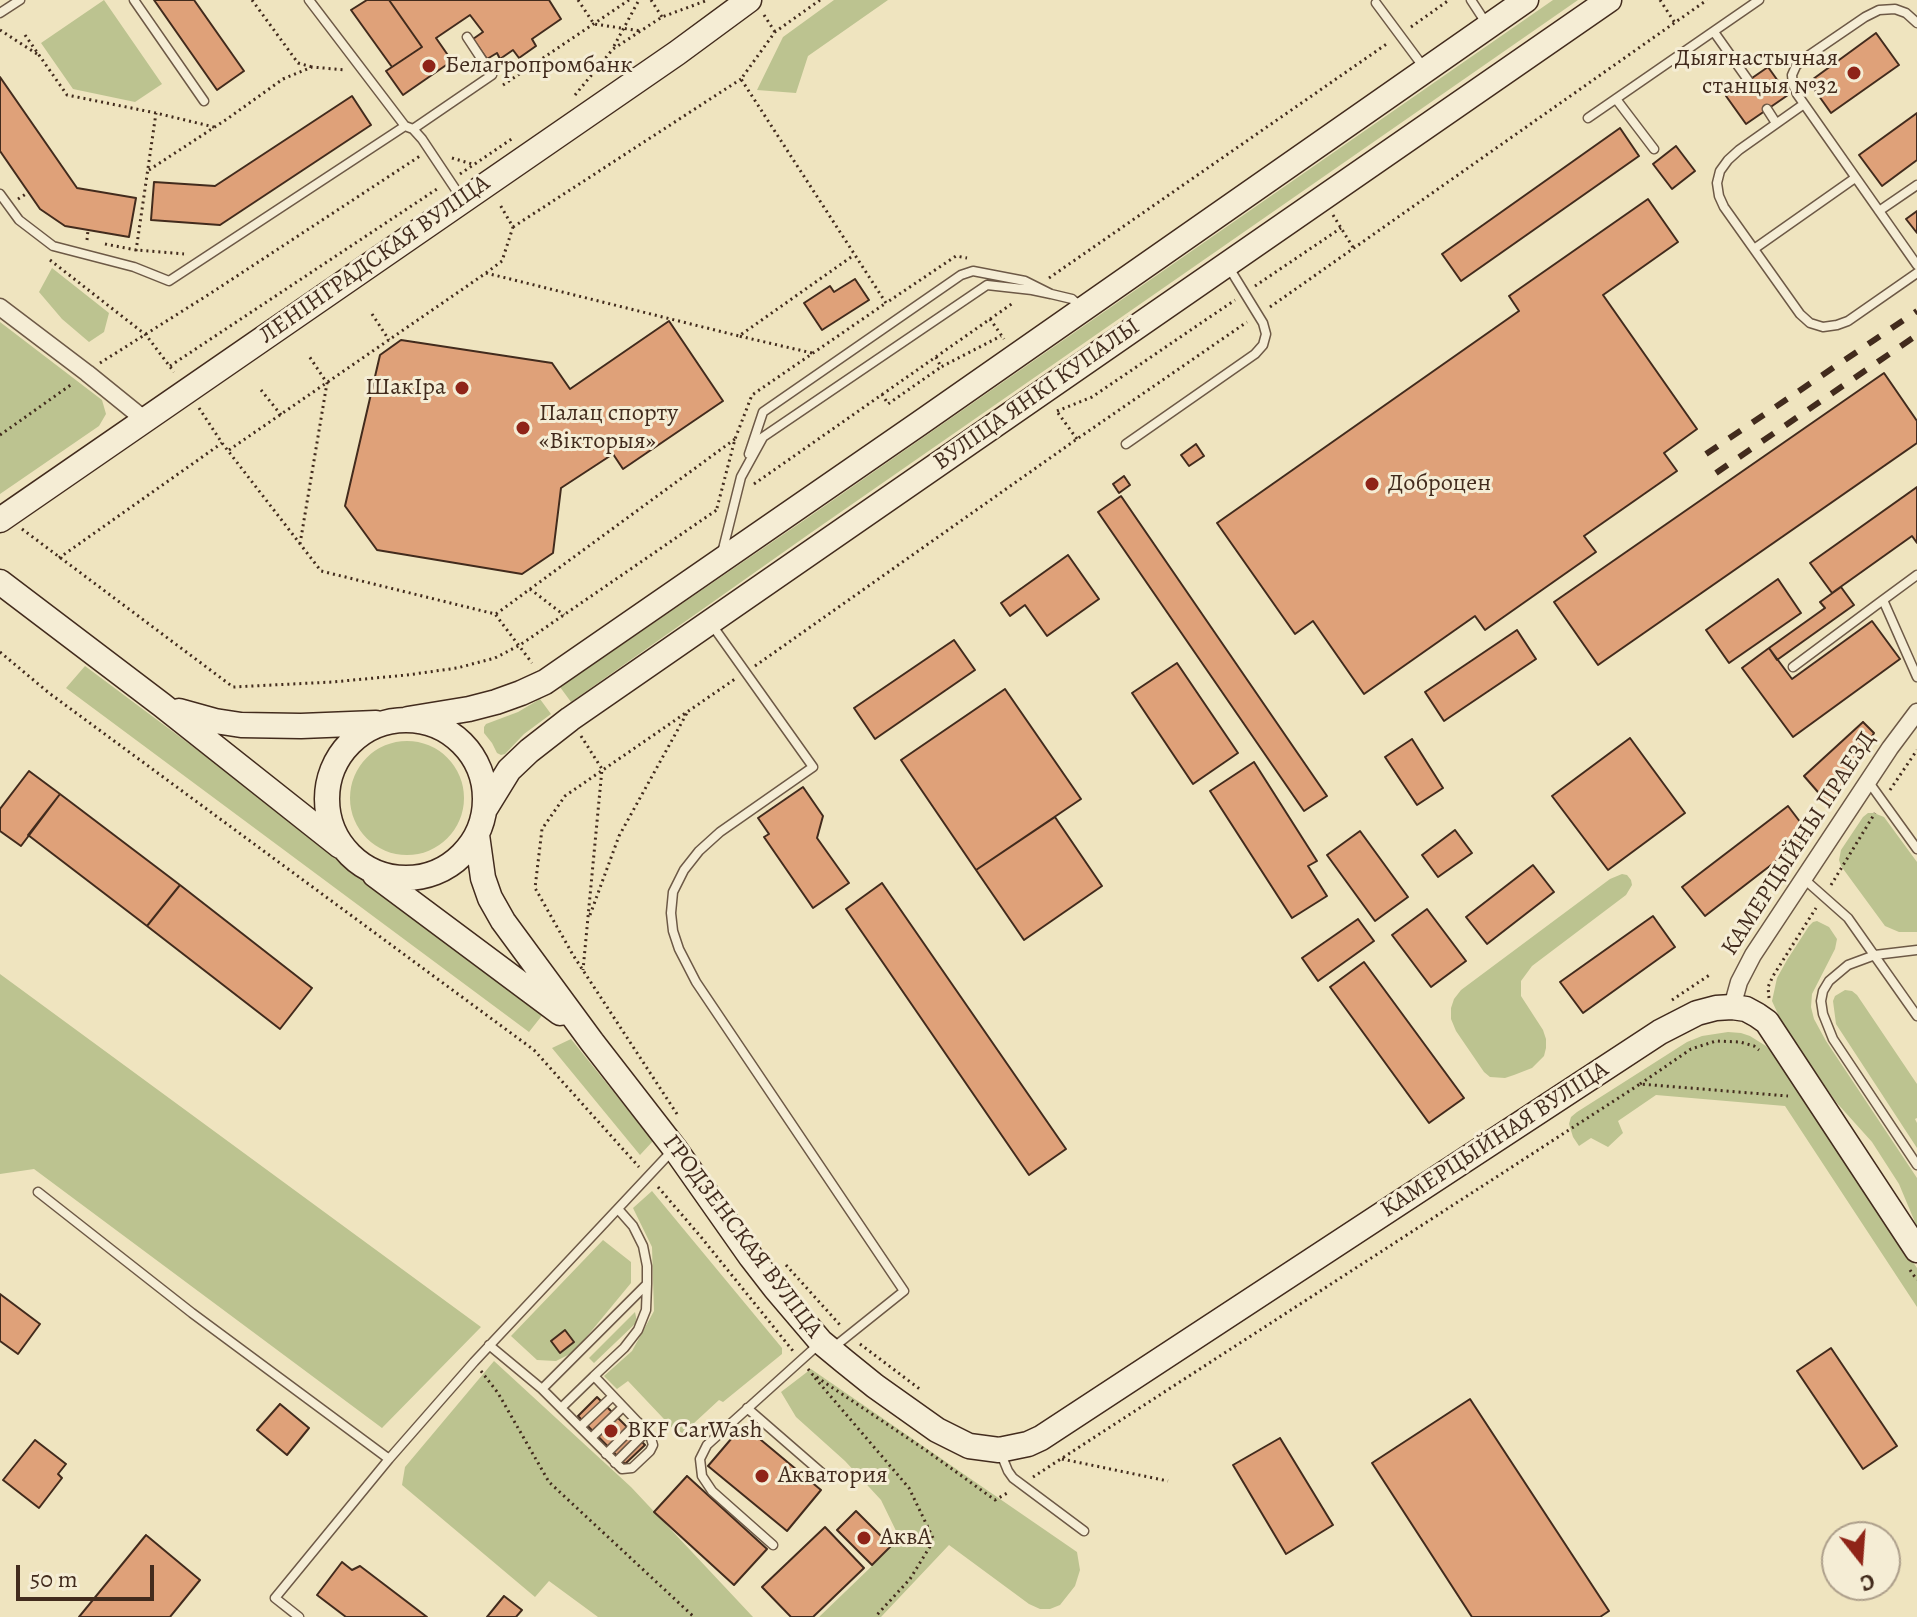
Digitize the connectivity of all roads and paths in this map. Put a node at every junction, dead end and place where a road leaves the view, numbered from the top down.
1 (20, 0) edge
2 (134, 0) edge
3 (252, 0) edge
4 (309, 0) edge
5 (578, 0) edge
6 (629, 0) edge
7 (639, 0) edge
8 (651, 0) edge
9 (708, 0) edge
10 (749, 0) edge
11 (820, 0) edge
12 (1471, 0) edge
13 (1526, 0) edge
14 (1609, 0) edge
15 (1660, 0) edge
16 (1707, 0) edge
17 (1740, 0) edge
18 (1759, 0) edge
19 (1376, 3) dead end
20 (1746, 9) junction
21 (0, 13) edge
22 (662, 17) junction
23 (1675, 23) junction
24 (1917, 23) edge
25 (594, 24) junction
26 (1488, 26) junction
27 (0, 30) edge
28 (623, 30) junction
29 (641, 31) junction
30 (1714, 32) junction
31 (25, 35) dead end
32 (467, 37) dead end
33 (613, 49) junction
34 (40, 56) junction
35 (312, 67) junction
36 (1352, 68) dead end
37 (357, 70) dead end
38 (1426, 70) junction
39 (741, 79) junction
40 (1748, 80) dead end
41 (493, 91) dead end
42 (575, 96) dead end
43 (1616, 99) junction
44 (204, 101) dead end
45 (1804, 104) junction
46 (1767, 109) dead end
47 (156, 113) junction
48 (1588, 118) dead end
49 (1776, 123) junction
50 (215, 127) junction
51 (409, 127) junction
52 (524, 131) dead end
53 (1654, 149) dead end
54 (429, 150) junction
55 (149, 170) junction
56 (1855, 178) junction
57 (1917, 185) edge
58 (456, 190) junction
59 (29, 192) dead end
60 (0, 194) edge
61 (1321, 198) junction
62 (20, 208) dead end
63 (1879, 211) junction
64 (513, 227) dead end
65 (1341, 228) junction
66 (88, 230) dead end
67 (87, 240) dead end
68 (99, 243) dead end
69 (1354, 249) junction
70 (1754, 249) junction
71 (136, 250) junction
72 (189, 255) dead end
73 (854, 255) junction
74 (49, 259) dead end
75 (970, 259) dead end
76 (1226, 264) junction
77 (1917, 265) edge
78 (134, 267) junction
79 (1040, 272) dead end
80 (1917, 273) edge
81 (1053, 275) junction
82 (1034, 288) junction
83 (1245, 293) junction
84 (0, 307) edge
85 (1083, 310) junction
86 (372, 314) dead end
87 (1259, 314) junction
88 (739, 336) junction
89 (1001, 336) dead end
90 (389, 340) junction
91 (814, 353) dead end
92 (309, 356) dead end
93 (936, 356) junction
94 (170, 366) dead end
95 (941, 367) junction
96 (327, 383) junction
97 (261, 390) dead end
98 (882, 394) junction
99 (1057, 411) dead end
100 (281, 415) junction
101 (145, 420) junction
102 (735, 439) dead end
103 (1126, 444) dead end
104 (229, 451) junction
105 (741, 477) junction
106 (735, 498) junction
107 (3, 518) edge
108 (300, 544) junction
109 (58, 558) junction
110 (715, 564) junction
111 (1917, 575) edge
112 (0, 582) edge
113 (530, 589) junction
114 (1883, 600) junction
115 (495, 614) junction
116 (564, 615) junction
117 (710, 622) junction
118 (520, 645) junction
119 (0, 652) edge
120 (1793, 667) dead end
121 (746, 672) junction
122 (1917, 677) edge
123 (162, 705) junction
124 (687, 711) junction
125 (1917, 712) edge
126 (408, 719) junction
127 (382, 723) junction
128 (1917, 750) edge
129 (602, 769) junction
130 (1868, 781) junction
131 (1882, 802) junction
132 (485, 809) junction
133 (477, 835) junction
134 (1917, 849) edge
135 (345, 850) junction
136 (365, 867) junction
137 (1804, 879) junction
138 (588, 918) junction
139 (1917, 950) edge
140 (1875, 955) junction
141 (583, 970) junction
142 (1732, 1007) junction
143 (1917, 1016) edge
144 (592, 1042) junction
145 (1765, 1054) dead end
146 (1640, 1084) junction
147 (1796, 1096) dead end
148 (682, 1121) dead end
149 (675, 1149) junction
150 (1917, 1165) edge
151 (648, 1177) junction
152 (38, 1192) dead end
153 (618, 1209) junction
154 (780, 1258) dead end
155 (1913, 1258) edge
156 (1917, 1280) edge
157 (647, 1284) junction
158 (833, 1342) junction
159 (489, 1345) junction
160 (801, 1360) junction
161 (474, 1362) junction
162 (812, 1374) dead end
163 (594, 1376) junction
164 (542, 1389) junction
165 (923, 1392) dead end
166 (613, 1396) junction
167 (623, 1407) junction
168 (561, 1408) junction
169 (747, 1408) junction
170 (638, 1422) junction
171 (580, 1427) junction
172 (647, 1431) junction
173 (591, 1438) junction
174 (999, 1450) junction
175 (606, 1454) junction
176 (389, 1459) junction
177 (1060, 1459) junction
178 (615, 1463) junction
179 (823, 1474) dead end
180 (1168, 1481) dead end
181 (1021, 1485) junction
182 (1084, 1531) dead end
183 (773, 1545) dead end
184 (299, 1617) edge
185 (694, 1617) edge
186 (875, 1617) edge

1 - 21 lane
2 - 44 lane
3 - 35 path
4 - 51 lane
5 - 25 path
6 - 25 path
7 - 28 path
8 - 22 path
9 - 22 path
10 - 58 main road, ЛЕНІНГРАДСКАЯ ВУЛІЦА
11 - 39 path
12 - 26 lane
13 - 26 main road, ВУЛІЦА ЯНКІ КУПАЛЫ
14 - 61 main road, ВУЛІЦА ЯНКІ КУПАЛЫ
15 - 23 path
16 - 23 path
17 - 20 lane
18 - 20 lane
19 - 38 lane
20 - 30 lane
22 - 29 path
23 - 69 path
24 - 45 lane
25 - 28 path
25 - 41 path
26 - 38 main road, ВУЛІЦА ЯНКІ КУПАЛЫ
27 - 34 path
28 - 29 path
28 - 33 path
29 - 33 path
30 - 40 lane
30 - 43 lane
31 - 34 path
32 - 51 lane
33 - 42 path
34 - 47 path
35 - 37 path
35 - 50 path
36 - 81 path
38 - 85 main road, ВУЛІЦА ЯНКІ КУПАЛЫ
39 - 64 path
39 - 73 path
43 - 48 lane
43 - 53 lane
45 - 49 lane
45 - 56 lane
46 - 49 lane
47 - 50 path
47 - 55 path
49 - 70 lane
50 - 55 path
51 - 54 lane
51 - 78 lane
52 - 58 path
54 - 58 lane
54 - 74 path
55 - 71 path
56 - 63 lane
56 - 70 lane
57 - 63 lane
58 - 94 path
58 - 101 main road, ЛЕНІНГРАДСКАЯ ВУЛІЦА
59 - 62 path
60 - 78 lane
61 - 65 path
61 - 76 main road, ВУЛІЦА ЯНКІ КУПАЛЫ
63 - 77 lane
65 - 69 path
65 - 83 path
66 - 67 path
68 - 71 path
69 - 87 path
70 - 80 lane
71 - 72 path
71 - 78 path
73 - 75 path
73 - 88 path
76 - 83 lane
76 - 117 main road, ВУЛІЦА ЯНКІ КУПАЛЫ
79 - 81 path
81 - 82 path
82 - 85 lane
82 - 93 path
82 - 105 lane
82 - 105 lane
83 - 87 lane
83 - 99 path
84 - 101 street
85 - 110 main road, ВУЛІЦА ЯНКІ КУПАЛЫ
86 - 90 path
87 - 103 lane
87 - 121 path
88 - 90 path
88 - 91 path
89 - 95 path
90 - 96 path
92 - 96 path
93 - 95 path
93 - 98 path
95 - 98 path
96 - 100 path
96 - 108 path
97 - 100 path
98 - 106 path
100 - 104 path
101 - 107 main road, ЛЕНІНГРАДСКАЯ ВУЛІЦА
102 - 113 path
104 - 108 path
104 - 109 path
105 - 106 lane
106 - 110 lane
106 - 116 path
107 - 109 path
108 - 115 path
109 - 118 path
110 - 126 main road, ВУЛІЦА ЯНКІ КУПАЛЫ
111 - 114 lane
112 - 123 main road
113 - 115 path
113 - 116 path
114 - 120 lane
114 - 122 lane
115 - 118 path
116 - 118 path
117 - 121 lane
117 - 132 main road, ВУЛІЦА ЯНКІ КУПАЛЫ
119 - 151 path
121 - 124 path
121 - 158 lane
123 - 127 main road
123 - 135 main road
124 - 129 path
124 - 138 path
125 - 130 street, КАМЕРЦЫЙНЫ ПРАЕЗД
126 - 127 main road
126 - 132 main road
127 - 135 main road
128 - 131 path
129 - 138 path
129 - 141 path
130 - 131 lane
130 - 137 street, КАМЕРЦЫЙНЫ ПРАЕЗД
131 - 134 lane
132 - 133 main road
133 - 136 main road
133 - 144 main road, ГРОДЗЕНСКАЯ ВУЛІЦА
135 - 136 main road
136 - 144 main road, ГРОДЗЕНСКАЯ ВУЛІЦА
137 - 140 lane
137 - 142 street, КАМЕРЦЫЙНЫ ПРАЕЗД
138 - 141 path
139 - 140 lane
140 - 143 lane
140 - 150 lane
141 - 148 path
142 - 155 main road
142 - 174 main road, КАМЕРЦЫЙНАЯ ВУЛІЦА
144 - 149 main road, ГРОДЗЕНСКАЯ ВУЛІЦА
145 - 146 path
146 - 147 path
146 - 177 path
149 - 151 lane
149 - 158 main road, ГРОДЗЕНСКАЯ ВУЛІЦА
151 - 153 lane
151 - 160 path
152 - 176 lane
153 - 157 lane
153 - 159 lane
154 - 158 path
155 - 156 path
157 - 163 lane
157 - 164 lane
158 - 160 lane
158 - 165 path
158 - 174 main road, ГРОДЗЕНСКАЯ ВУЛІЦА
159 - 161 lane
159 - 164 lane
160 - 169 lane
161 - 176 lane
161 - 185 path
162 - 186 path
163 - 166 lane
163 - 168 lane
164 - 168 lane
166 - 167 lane
166 - 171 lane
167 - 170 lane
167 - 173 lane
168 - 171 lane
169 - 179 lane
169 - 183 lane
170 - 172 lane
170 - 175 lane
171 - 173 lane
172 - 178 lane
172 - 178 lane
173 - 175 lane
174 - 181 lane
175 - 178 lane
176 - 184 lane
177 - 180 path
177 - 181 path
181 - 182 lane

